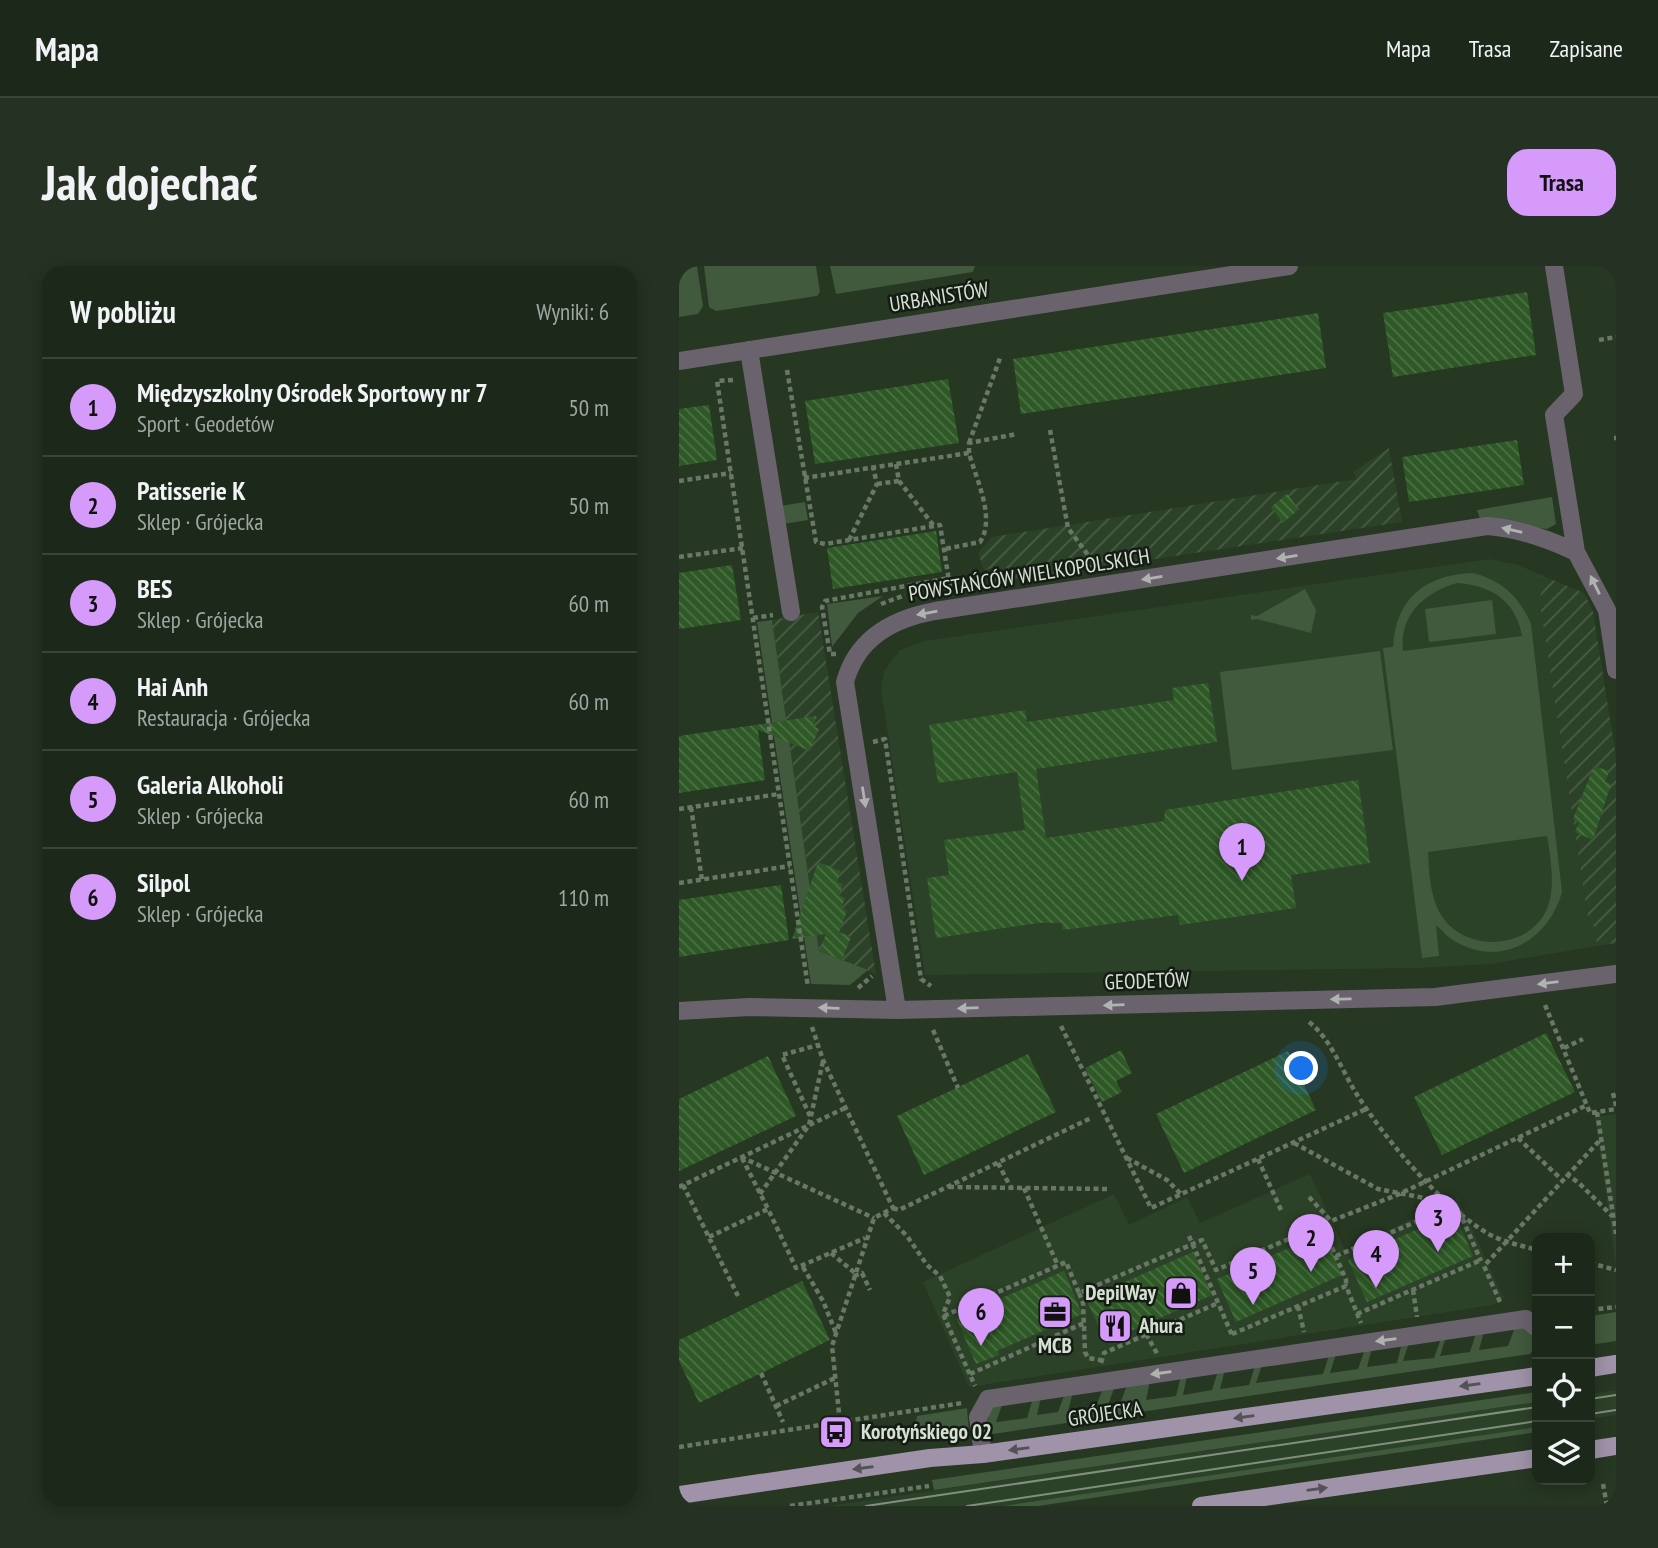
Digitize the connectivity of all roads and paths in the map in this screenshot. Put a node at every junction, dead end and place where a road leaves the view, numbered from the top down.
1 (1290, 266) edge
2 (1554, 266) edge
3 (1616, 337) edge
4 (1599, 340) dead end
5 (749, 350) junction
6 (1000, 358) dead end
7 (679, 361) edge
8 (787, 370) dead end
9 (717, 381) dead end
10 (1050, 430) dead end
11 (1017, 435) dead end
12 (969, 443) junction
13 (969, 453) junction
14 (896, 464) junction
15 (873, 467) junction
16 (731, 472) junction
17 (804, 478) junction
18 (679, 481) edge
19 (899, 481) junction
20 (877, 484) junction
21 (934, 526) junction
22 (848, 540) junction
23 (743, 548) junction
24 (944, 549) junction
25 (1576, 552) junction
26 (679, 558) edge
27 (947, 566) dead end
28 (949, 578) dead end
29 (1095, 587) junction
30 (791, 612) dead end
31 (836, 654) dead end
32 (1616, 670) edge
33 (870, 735) dead end
34 (779, 794) junction
35 (691, 807) junction
36 (679, 809) edge
37 (790, 866) junction
38 (702, 880) junction
39 (679, 883) edge
40 (1616, 974) edge
41 (941, 986) dead end
42 (808, 989) dead end
43 (1543, 1000) dead end
44 (897, 1010) junction
45 (679, 1011) edge
46 (1302, 1017) dead end
47 (1058, 1019) dead end
48 (928, 1020) dead end
49 (824, 1022) dead end
50 (1583, 1039) dead end
51 (818, 1045) junction
52 (1564, 1048) junction
53 (824, 1060) junction
54 (958, 1088) dead end
55 (1613, 1093) dead end
56 (1587, 1105) junction
57 (845, 1108) junction
58 (1616, 1108) edge
59 (1366, 1109) junction
60 (1597, 1112) junction
61 (810, 1116) junction
62 (1091, 1118) dead end
63 (809, 1125) junction
64 (1518, 1138) junction
65 (1601, 1139) junction
66 (1293, 1143) junction
67 (741, 1157) junction
68 (1126, 1158) junction
69 (1258, 1159) junction
70 (998, 1163) junction
71 (777, 1173) junction
72 (1566, 1174) junction
73 (1562, 1179) junction
74 (1427, 1181) junction
75 (681, 1186) edge
76 (945, 1187) junction
77 (1011, 1188) junction
78 (1024, 1188) junction
79 (1109, 1189) dead end
80 (760, 1194) junction
81 (1181, 1195) junction
82 (1397, 1195) junction
83 (1309, 1197) dead end
84 (1452, 1204) junction
85 (893, 1208) junction
86 (768, 1209) junction
87 (1281, 1210) dead end
88 (1459, 1211) junction
89 (884, 1213) junction
90 (874, 1217) junction
91 (1613, 1218) junction
92 (1331, 1220) junction
93 (1322, 1224) junction
94 (1616, 1234) edge
95 (1189, 1236) dead end
96 (709, 1237) junction
97 (865, 1238) junction
98 (1504, 1241) junction
99 (1192, 1245) junction
100 (1532, 1249) edge
101 (831, 1253) junction
102 (1336, 1256) junction
103 (1482, 1263) junction
104 (1058, 1265) junction
105 (1595, 1265) edge
106 (803, 1267) junction
107 (1616, 1270) edge
108 (854, 1275) junction
109 (1346, 1286) junction
110 (870, 1290) dead end
111 (1413, 1290) junction
112 (1079, 1293) junction
113 (738, 1296) dead end
114 (1218, 1303) junction
115 (1298, 1306) junction
116 (1616, 1307) edge
117 (1503, 1308) dead end
118 (1595, 1309) edge
119 (1357, 1314) junction
120 (944, 1316) junction
121 (1418, 1321) dead end
122 (1084, 1323) junction
123 (1532, 1324) edge
124 (1364, 1330) dead end
125 (836, 1334) junction
126 (1232, 1334) junction
127 (1146, 1335) junction
128 (1305, 1339) dead end
129 (1235, 1341) dead end
130 (1100, 1360) junction
131 (1161, 1361) dead end
132 (1616, 1364) edge
133 (1595, 1367) edge
134 (1101, 1370) dead end
135 (761, 1373) dead end
136 (969, 1374) junction
137 (1532, 1377) edge
138 (835, 1378) junction
139 (982, 1394) junction
140 (776, 1406) junction
141 (839, 1413) dead end
142 (783, 1422) dead end
143 (1616, 1446) edge
144 (679, 1447) edge
145 (1595, 1449) edge
146 (983, 1454) junction
147 (1532, 1459) edge
148 (1603, 1484) dead end
149 (929, 1486) dead end
150 (679, 1495) edge
151 (790, 1506) edge
152 (1201, 1506) edge
153 (1607, 1506) edge

1 - 5 street, URBANISTÓW
2 - 25 street
3 - 4 path
5 - 7 street, URBANISTÓW
5 - 30 street
6 - 12 path
8 - 17 path
9 - 16 path
10 - 29 path
11 - 12 path
12 - 13 path
13 - 14 path
13 - 24 path
14 - 15 path
14 - 19 path
15 - 17 path
15 - 20 path
16 - 18 path
16 - 23 path
17 - 22 path
19 - 20 path
19 - 21 path
20 - 22 path
21 - 22 path
21 - 24 path
23 - 26 path
23 - 34 path
24 - 27 path
25 -> 29 street, POWSTAŃCÓW WIELKOPOLSKICH
32 -> 25 street
28 - 31 path
29 -> 44 street, POWSTAŃCÓW WIELKOPOLSKICH
33 - 41 path
34 - 35 path
34 - 37 path
35 - 36 path
35 - 38 path
37 - 38 path
37 - 42 path
38 - 39 path
40 -> 44 street, GEODETÓW
43 - 52 path
44 -> 45 street, GEODETÓW
46 - 59 path
47 - 68 path
48 - 54 path
49 - 51 path
50 - 52 path
51 - 53 path
51 - 61 path
52 - 56 path
53 - 57 path
53 - 61 path
55 - 58 path
56 - 60 path
56 - 64 path
57 - 63 path
57 - 85 path
58 - 60 path
59 - 66 path
59 - 74 path
60 - 65 path
61 - 63 path
62 - 70 path
63 - 67 path
63 - 71 path
64 - 73 path
64 - 74 path
65 - 72 path
65 - 91 path
66 - 69 path
66 - 82 path
67 - 71 path
67 - 75 path
67 - 80 path
68 - 81 path
68 - 81 path
69 - 81 path
69 - 87 path
70 - 76 path
70 - 77 path
71 - 80 path
71 - 90 path
72 - 73 path
72 - 91 path
73 - 98 path
74 - 82 path
74 - 84 path
75 - 96 path
76 - 77 path
76 - 85 path
77 - 78 path
78 - 79 path
78 - 104 path
80 - 86 path
82 - 84 path
82 - 92 path
83 - 92 path
84 - 88 path
84 - 102 path
85 - 89 path
86 - 96 path
86 - 106 path
88 - 98 path
88 - 103 path
89 - 90 path
89 - 120 path
90 - 97 path
91 - 94 path
92 - 93 path
93 - 99 path
93 - 102 path
95 - 99 path
96 - 113 path
97 - 101 path
97 - 108 path
98 - 100 path
98 - 103 path
99 - 112 path
99 - 114 path
101 - 106 path
101 - 108 path
102 - 109 path
103 - 111 path
103 - 117 path
104 - 112 path
104 - 120 path
105 - 107 path
106 - 125 path
108 - 110 path
108 - 125 path
109 - 115 path
109 - 119 path
111 - 119 path
111 - 121 path
112 - 122 path
114 - 126 path
114 - 127 path
115 - 126 path
115 - 128 path
116 - 118 path
119 - 124 path
120 - 136 path
122 - 130 path
122 - 136 path
123 -> 139 street
125 - 138 path
126 - 129 path
127 - 130 path
127 - 131 path
130 - 134 path
132 - 133 main road
135 - 140 path
136 - 139 path
137 -> 146 main road, GRÓJECKA
138 - 140 path
138 - 141 path
139 - 144 path
139 - 146 street
140 - 142 path
143 - 145 main road
146 -> 150 main road, GRÓJECKA
152 -> 147 main road
148 - 153 path
149 - 151 path

